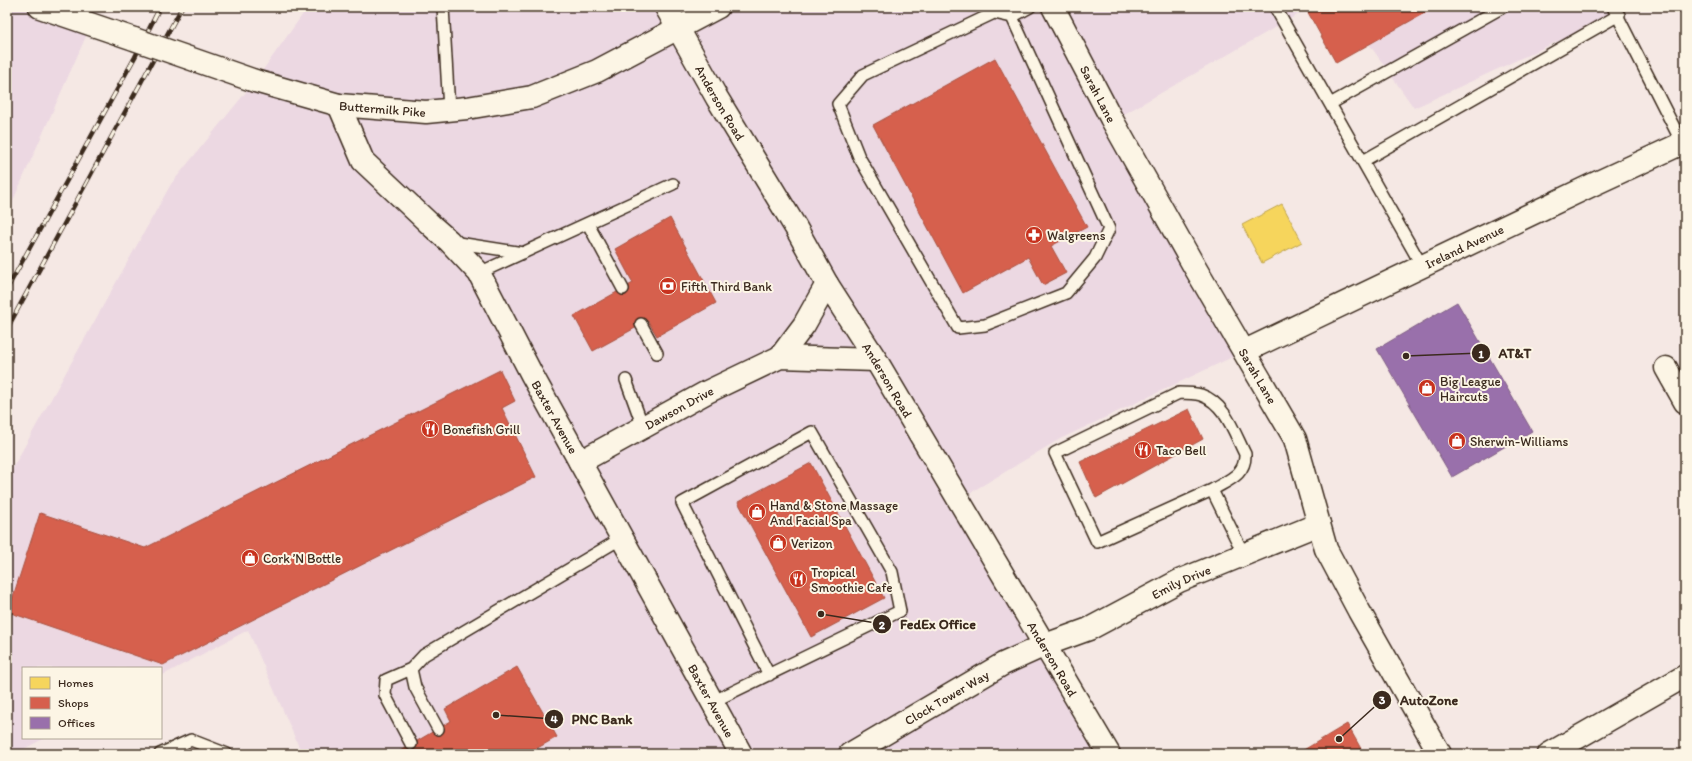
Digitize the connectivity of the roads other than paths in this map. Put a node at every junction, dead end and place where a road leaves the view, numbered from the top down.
1 (40, 7) edge
2 (443, 7) edge
3 (666, 7) edge
4 (718, 7) edge
5 (1030, 7) edge
6 (1053, 7) edge
7 (1275, 7) edge
8 (1503, 7) edge
9 (1616, 11) edge
10 (1012, 17) junction
11 (678, 28) junction
12 (1330, 104) junction
13 (339, 105) junction
14 (449, 110) junction
15 (1684, 143) edge
16 (1363, 161) junction
17 (673, 184) dead end
18 (588, 224) junction
19 (450, 241) junction
20 (523, 252) junction
21 (1422, 266) junction
22 (479, 273) junction
23 (827, 284) junction
24 (623, 289) dead end
25 (641, 324) dead end
26 (1245, 352) junction
27 (657, 353) dead end
28 (780, 357) junction
29 (876, 360) junction
30 (1666, 368) dead end
31 (626, 380) dead end
32 (1685, 402) edge
33 (643, 427) junction
34 (580, 462) junction
35 (1212, 490) junction
36 (1319, 524) junction
37 (622, 538) junction
38 (1244, 555) junction
39 (1045, 645) junction
40 (411, 669) junction
41 (769, 675) junction
42 (1685, 676) edge
43 (712, 702) junction
44 (438, 728) dead end
45 (411, 744) dead end
46 (160, 754) edge
47 (226, 754) edge
48 (741, 754) edge
49 (850, 754) edge
50 (1109, 754) edge
51 (1440, 754) edge
52 (1549, 754) edge

1 - 13 street, Buttermilk Pike, bridge
2 - 14 lane
3 - 11 street, Anderson Road
4 - 11 street, Buttermilk Pike
5 - 10 lane
6 - 26 street, Sarah Lane
7 - 12 lane
8 - 12 lane
9 - 15 lane
9 - 16 lane
10 - 10 lane
11 - 14 street, Buttermilk Pike
11 - 23 street, Anderson Road
12 - 16 lane
13 - 14 street, Buttermilk Pike
13 - 19 street, Baxter Avenue
15 - 21 street, Ireland Avenue
16 - 21 lane
17 - 18 lane
18 - 20 lane
18 - 24 lane
19 - 20 lane
19 - 22 street, Baxter Avenue
20 - 22 lane
21 - 26 street, Ireland Avenue
22 - 34 street, Baxter Avenue
23 - 28 street, Dawson Drive
23 - 29 street, Anderson Road
25 - 27 lane
26 - 36 street, Sarah Lane
28 - 29 street, Dawson Drive
28 - 33 street, Dawson Drive
29 - 39 street, Anderson Road
30 - 32 street
31 - 33 lane
33 - 34 street, Dawson Drive
34 - 37 street, Baxter Avenue
35 - 35 lane
35 - 38 lane
36 - 38 street, Emily Drive
36 - 51 street, Sarah Lane
37 - 40 lane
37 - 43 street, Baxter Avenue
38 - 39 street, Emily Drive
39 - 49 street, Clock Tower Way
39 - 50 street, Anderson Road
40 - 44 lane
40 - 45 lane
41 - 41 lane
41 - 43 lane
42 - 52 street
43 - 48 street, Baxter Avenue
46 - 47 lane

